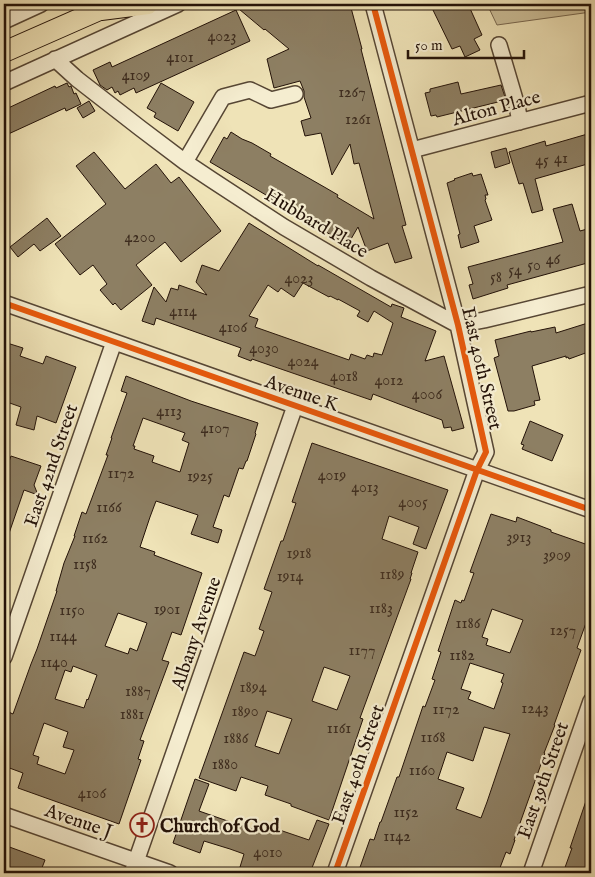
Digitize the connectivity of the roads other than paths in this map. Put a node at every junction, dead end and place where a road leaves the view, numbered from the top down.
1 (41, 4) edge
2 (148, 4) edge
3 (178, 4) edge
4 (373, 4) edge
5 (106, 7) edge
6 (4, 20) edge
7 (498, 45) dead end
8 (8, 49) edge
9 (55, 59) junction
10 (4, 83) edge
11 (295, 94) dead end
12 (591, 103) edge
13 (520, 122) junction
14 (412, 150) junction
15 (185, 162) junction
16 (591, 294) edge
17 (4, 303) edge
18 (458, 325) junction
19 (114, 342) junction
20 (295, 406) junction
21 (476, 470) junction
22 (591, 510) edge
23 (4, 657) edge
24 (591, 701) edge
25 (4, 815) edge
26 (134, 867) edge
27 (170, 873) edge
28 (335, 873) edge
29 (531, 873) edge

1 - 6 street
2 - 5 main road
3 - 9 street
4 - 14 street, East 40th Street
5 - 8 main road
7 - 13 street
9 - 10 street
9 - 15 street, Hubbard Place
11 - 15 street
12 - 13 street, Alton Place
13 - 14 street, Alton Place
14 - 18 street, East 40th Street
15 - 18 street, Hubbard Place
16 - 18 street
17 - 19 street, Avenue K
18 - 21 street, East 40th Street
19 - 20 street, Avenue K
19 - 23 street, East 42nd Street
20 - 21 street, Avenue K
20 - 26 street, Albany Avenue
21 - 22 street, Avenue K
21 - 28 street, East 40th Street
24 - 29 street, East 39th Street
25 - 26 street, Avenue J
26 - 27 street, Avenue J

